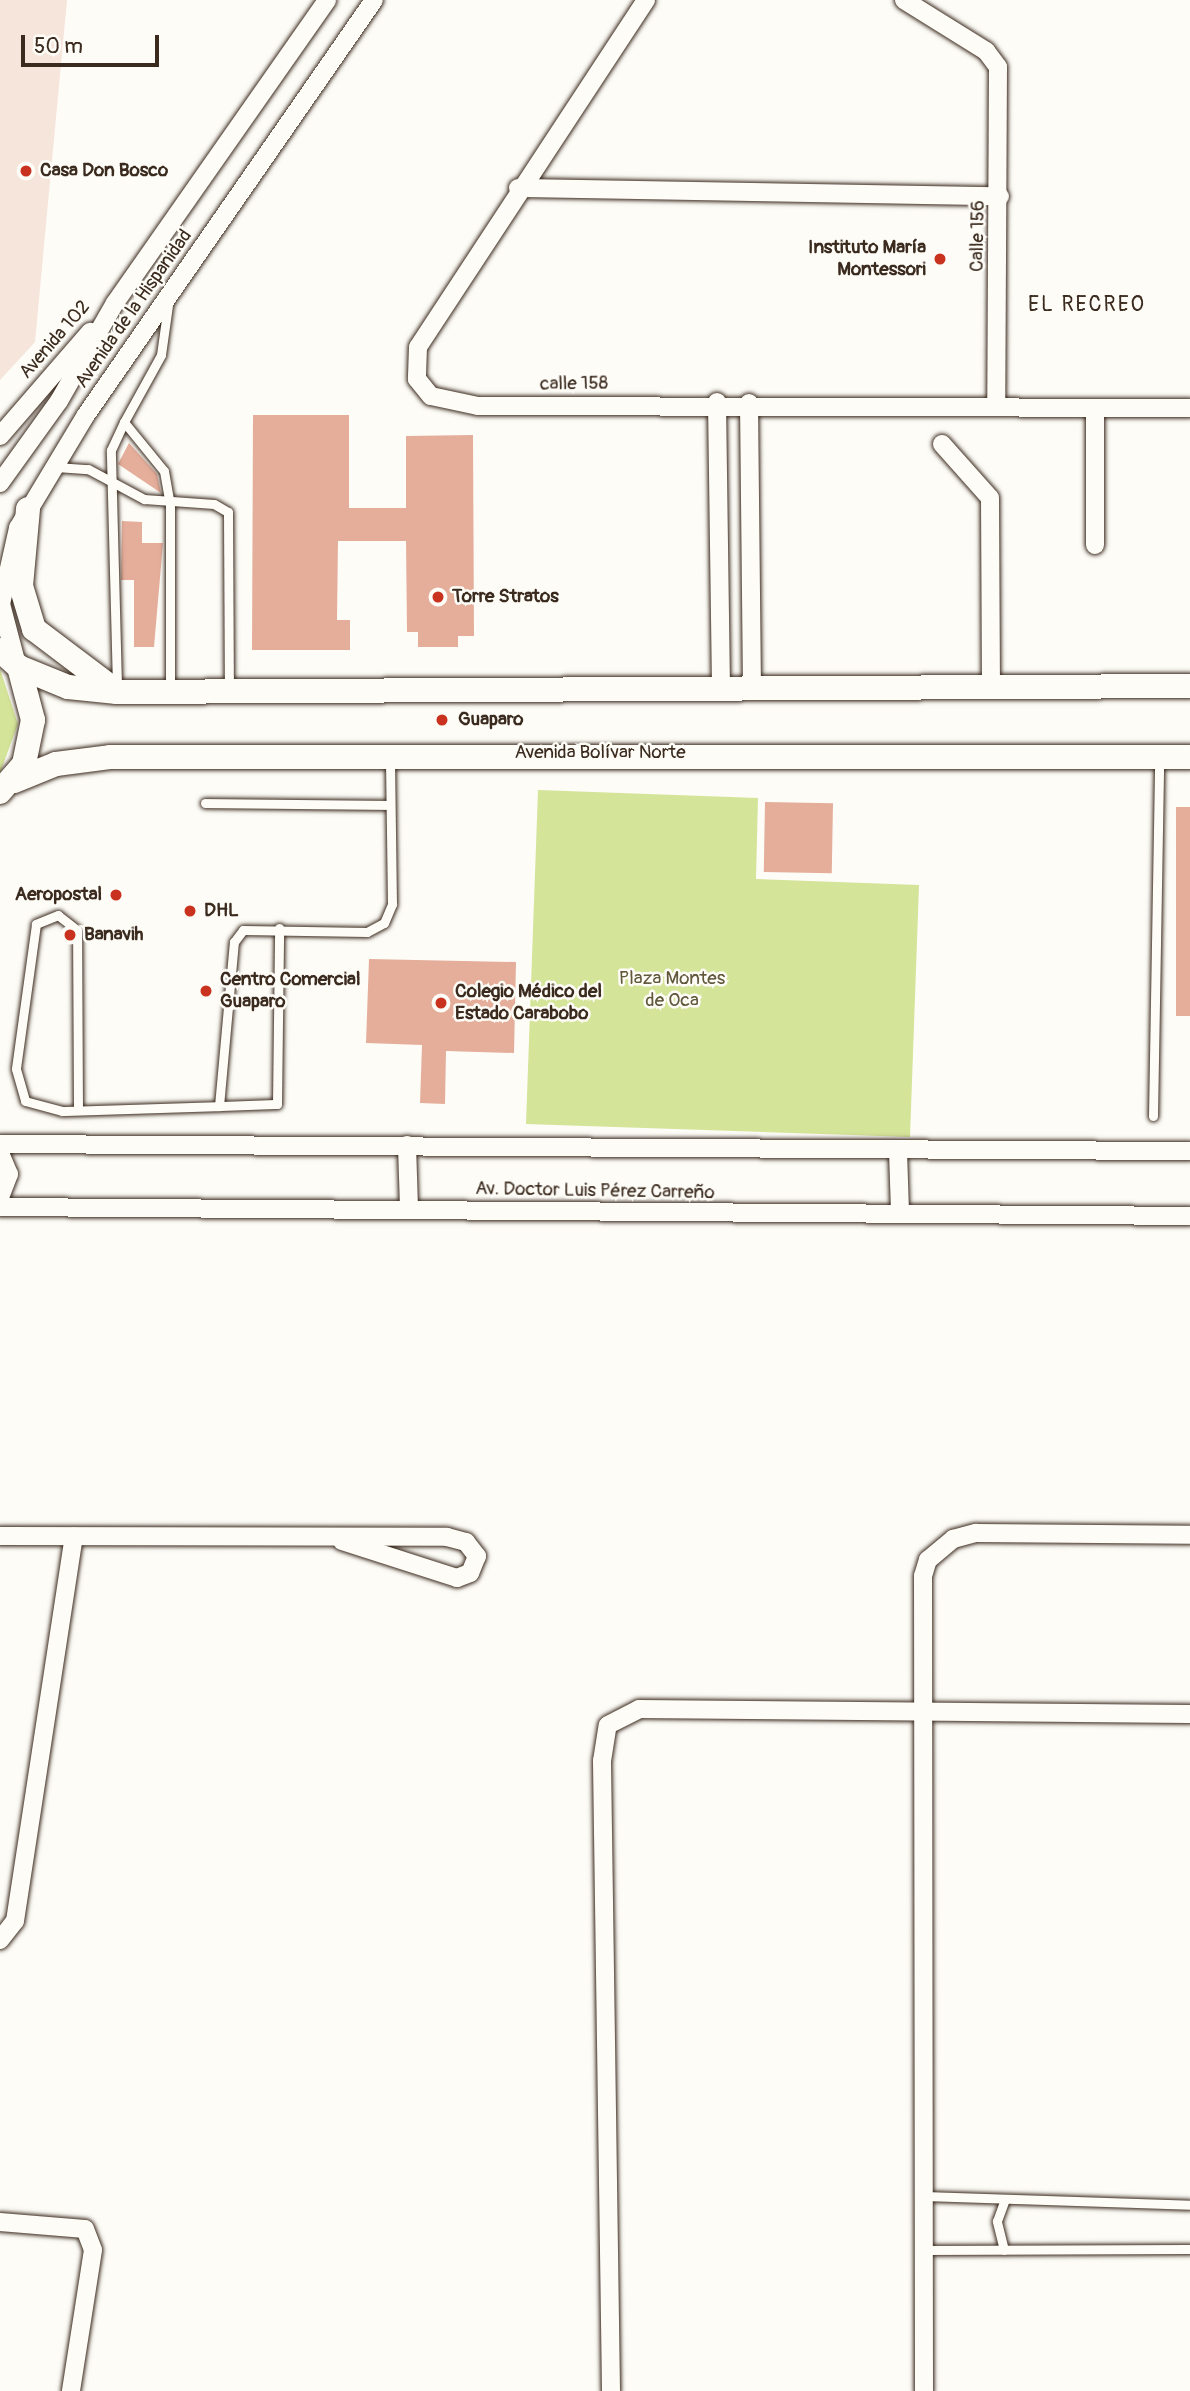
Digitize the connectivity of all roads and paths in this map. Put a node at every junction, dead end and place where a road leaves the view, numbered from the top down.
1 (327, 0) edge
2 (374, 0) edge
3 (646, 0) edge
4 (904, 0) edge
5 (518, 188) junction
6 (1000, 196) junction
7 (172, 290) junction
8 (115, 303) junction
9 (717, 402) junction
10 (749, 403) junction
11 (996, 407) junction
12 (1095, 408) junction
13 (1190, 408) edge
14 (124, 422) junction
15 (0, 436) edge
16 (942, 444) dead end
17 (52, 467) junction
18 (115, 480) junction
19 (0, 483) edge
20 (170, 505) junction
21 (28, 509) junction
22 (1095, 545) dead end
23 (0, 650) edge
24 (19, 667) junction
25 (721, 684) junction
26 (991, 684) junction
27 (752, 685) junction
28 (1190, 686) edge
29 (229, 690) junction
30 (170, 691) junction
31 (117, 692) junction
32 (391, 753) junction
33 (1159, 757) junction
34 (1190, 757) edge
35 (7, 786) edge
36 (205, 803) dead end
37 (389, 805) junction
38 (279, 928) junction
39 (219, 1106) junction
40 (78, 1109) junction
41 (1153, 1116) dead end
42 (0, 1144) edge
43 (407, 1145) junction
44 (898, 1151) junction
45 (1190, 1152) edge
46 (0, 1153) edge
47 (0, 1197) edge
48 (0, 1207) edge
49 (409, 1209) junction
50 (900, 1211) junction
51 (1190, 1216) edge
52 (1190, 1535) edge
53 (0, 1536) edge
54 (74, 1537) junction
55 (342, 1541) junction
56 (925, 1709) junction
57 (1190, 1714) edge
58 (0, 1941) edge
59 (924, 2196) junction
60 (1005, 2199) junction
61 (1190, 2205) edge
62 (0, 2222) edge
63 (1190, 2249) edge
64 (924, 2250) junction
65 (1004, 2250) junction
66 (71, 2391) edge
67 (611, 2391) edge
68 (924, 2391) edge

1 - 8 street, Avenida de la Hispanidad
2 - 7 street, Avenida de la Hispanidad
3 - 5 street, calle 158
4 - 6 street, Calle 156
5 - 6 street
5 - 9 street, calle 158
6 - 11 street, Calle 156
7 - 14 lane
7 - 17 street, Avenida de la Hispanidad
8 - 15 street, Avenida 102
8 - 19 street, Avenida de la Hispanidad
9 - 10 street, calle 158
9 - 25 street
10 - 11 street, calle 158
10 - 27 street
11 - 12 street, calle 158
12 - 13 street, calle 158
12 - 22 street
14 - 18 lane
14 - 20 lane
16 - 26 street
17 - 18 lane
17 - 21 street, Avenida de la Hispanidad
18 - 20 lane
18 - 31 lane
20 - 29 lane
20 - 30 lane
21 - 24 street, Avenida de la Hispanidad
21 - 31 main road
23 - 24 main road
24 - 31 main road
24 - 35 main road
25 - 27 main road
25 - 29 main road
26 - 27 main road
26 - 28 main road
29 - 30 main road
30 - 31 main road
32 - 33 main road, Avenida Bolívar Norte
32 - 35 main road, Avenida Bolívar Norte
32 - 37 lane
33 - 34 main road, Avenida Bolívar Norte
33 - 41 lane
36 - 37 lane
37 - 38 lane
38 - 39 lane
38 - 39 lane
39 - 40 lane
40 - 40 lane
42 - 43 street
43 - 44 street
43 - 49 street
44 - 45 street
44 - 50 street
46 - 47 street
48 - 49 street, Av. Doctor Luis Pérez Carreño
49 - 50 street, Av. Doctor Luis Pérez Carreño
50 - 51 street, Av. Doctor Luis Pérez Carreño
52 - 56 street
53 - 54 street
54 - 55 street
54 - 58 street
55 - 55 street
56 - 57 street
56 - 59 street
56 - 67 street
59 - 60 lane
59 - 64 street
60 - 61 lane
60 - 65 lane
62 - 66 street
63 - 65 lane
64 - 65 lane
64 - 68 street

